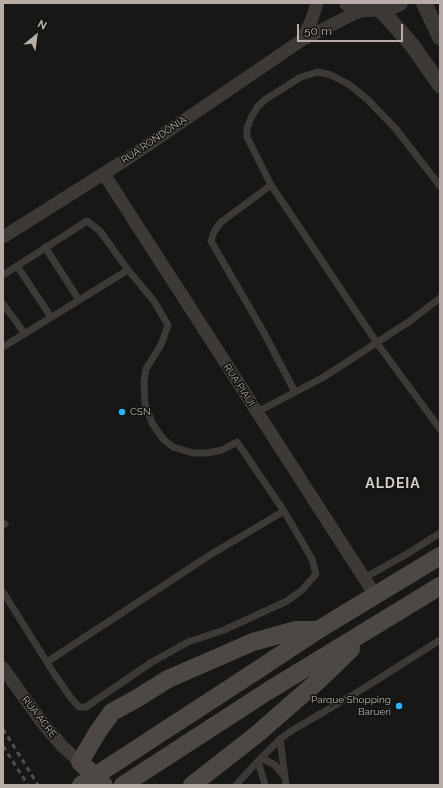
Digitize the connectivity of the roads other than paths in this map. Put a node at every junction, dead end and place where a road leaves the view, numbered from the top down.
1 (317, 3) edge
2 (347, 3) edge
3 (400, 3) edge
4 (424, 3) edge
5 (374, 9) junction
6 (440, 37) edge
7 (302, 40) junction
8 (440, 85) edge
9 (104, 174) junction
10 (271, 185) junction
11 (440, 186) edge
12 (3, 237) edge
13 (45, 247) junction
14 (17, 266) junction
15 (128, 270) junction
16 (3, 275) edge
17 (440, 298) edge
18 (79, 300) junction
19 (3, 304) edge
20 (51, 317) junction
21 (25, 334) junction
22 (377, 343) junction
23 (3, 347) edge
24 (295, 392) junction
25 (257, 412) junction
26 (440, 429) edge
27 (284, 511) junction
28 (440, 533) edge
29 (440, 556) edge
30 (364, 578) junction
31 (440, 586) edge
32 (3, 592) edge
33 (375, 595) junction
34 (377, 625) junction
35 (318, 630) junction
36 (440, 640) edge
37 (47, 662) junction
38 (3, 668) edge
39 (280, 739) junction
40 (260, 760) junction
41 (80, 762) junction
42 (284, 776) junction
43 (81, 785) edge
44 (104, 785) edge
45 (123, 785) edge
46 (192, 785) edge
47 (236, 785) edge
48 (264, 785) edge
49 (286, 785) edge

1 - 7 street
2 - 5 street
3 - 5 street
4 - 6 street
5 - 7 street, RUA RONDÔNIA
5 - 8 street
7 - 9 street, RUA RONDÔNIA
9 - 12 street, RUA RONDÔNIA
9 - 25 street, RUA PIAUÍ
10 - 11 lane
10 - 22 lane
10 - 24 lane
13 - 14 lane
13 - 15 lane
13 - 18 lane
14 - 16 lane
14 - 20 lane
15 - 18 lane
15 - 27 lane
17 - 22 lane
18 - 20 lane
19 - 21 lane
20 - 21 lane
21 - 23 lane
22 - 24 lane
22 - 26 lane
24 - 25 lane
25 - 30 street, RUA PIAUÍ
27 - 37 lane
27 - 37 lane
28 - 30 lane
29 - 33 main road
30 - 33 street, RUA PIAUÍ
31 - 34 main road
32 - 37 lane
33 - 35 main road
34 - 45 main road
34 - 46 main road
35 - 41 main road
35 - 43 main road, bridge
36 - 39 lane
38 - 41 street, RUA ACRE
39 - 40 lane
39 - 42 lane
40 - 42 lane
40 - 47 lane
40 - 48 lane
41 - 44 main road
42 - 49 lane

